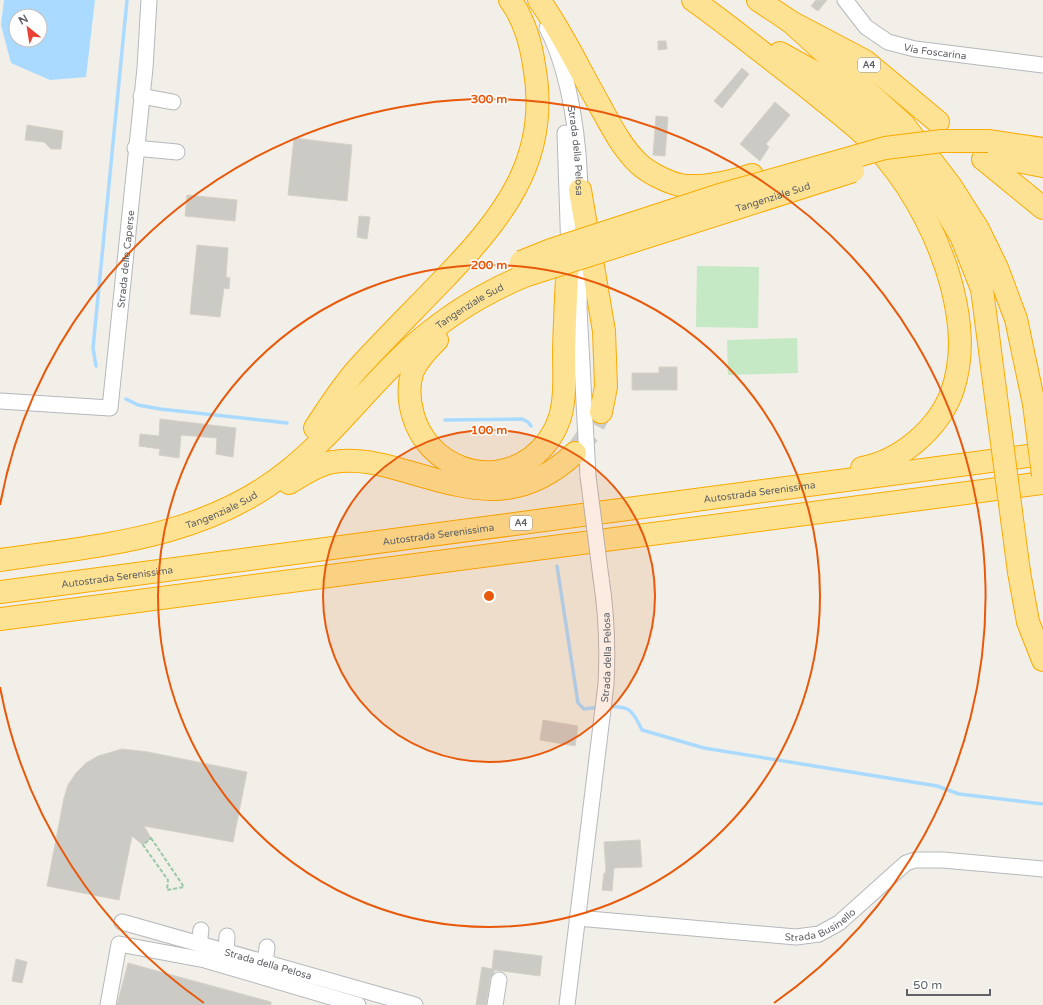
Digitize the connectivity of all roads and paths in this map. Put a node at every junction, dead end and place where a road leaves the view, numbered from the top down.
1 (150, 0) edge
2 (510, 0) edge
3 (519, 0) edge
4 (532, 0) edge
5 (539, 0) edge
6 (693, 0) edge
7 (758, 0) edge
8 (845, 0) edge
9 (718, 18) junction
10 (791, 22) junction
11 (1043, 65) edge
12 (141, 96) junction
13 (172, 102) dead end
14 (938, 122) dead end
15 (136, 148) junction
16 (1043, 149) edge
17 (177, 152) dead end
18 (988, 152) junction
19 (847, 158) junction
20 (1043, 166) edge
21 (580, 190) junction
22 (1043, 208) edge
23 (569, 251) junction
24 (524, 268) junction
25 (501, 286) junction
26 (579, 309) junction
27 (0, 401) edge
28 (601, 412) tunnel mouth
29 (315, 428) junction
30 (575, 453) tunnel mouth
31 (1043, 454) edge
32 (1043, 475) edge
33 (1043, 483) edge
34 (1043, 493) edge
35 (537, 521) junction
36 (160, 534) junction
37 (612, 540) junction
38 (0, 546) edge
39 (0, 560) edge
40 (0, 592) edge
41 (0, 619) edge
42 (1043, 660) edge
43 (143, 845) joint
44 (1043, 869) edge
45 (577, 918) junction
46 (122, 922) dead end
47 (227, 936) dead end
48 (267, 948) dead end
49 (226, 952) junction
50 (265, 963) junction
51 (499, 980) dead end
52 (108, 1005) edge
53 (358, 1005) edge
54 (415, 1005) edge
55 (495, 1005) edge
56 (568, 1005) edge

1 - 12 street, Strada delle Caperse
2 - 29 highway
3 - 23 street, Strada della Pelosa
4 - 21 street, Strada della Pelosa
5 - 19 highway
6 - 9 highway
7 - 10 highway, A4
8 - 11 street, Via Foscarina
9 - 35 highway
9 - 42 highway, bridge
10 - 14 highway, A4
10 - 32 highway, bridge
12 - 13 street
12 - 15 street, Strada delle Caperse
15 - 17 street
15 - 27 street, Strada delle Caperse
16 - 18 highway, Tangenziale Sud
18 - 19 highway, Tangenziale Sud, bridge
18 - 20 highway, Tangenziale Sud
18 - 22 highway
18 - 24 highway, Tangenziale Sud, bridge
19 - 24 highway, Tangenziale Sud, bridge
21 - 26 street, Strada della Pelosa
21 - 28 highway
23 - 25 highway
23 - 26 street, Strada della Pelosa
24 - 25 highway, Tangenziale Sud
24 - 29 highway, Tangenziale Sud
25 - 36 highway, Tangenziale Sud
26 - 45 street, Strada della Pelosa, bridge
29 - 38 highway, Tangenziale Sud
30 - 36 highway
31 - 35 highway, Autostrada Serenissima / A4
33 - 37 highway
34 - 37 highway
35 - 40 highway, Autostrada Serenissima / A4
36 - 39 highway, Tangenziale Sud
37 - 41 highway
43 - 43 path
44 - 45 street, Strada Businello
45 - 56 street, Strada della Pelosa
46 - 49 street, Strada della Pelosa
47 - 49 street
48 - 50 street
49 - 50 street, Strada della Pelosa
50 - 54 street, Strada della Pelosa
51 - 55 street
52 - 53 street

